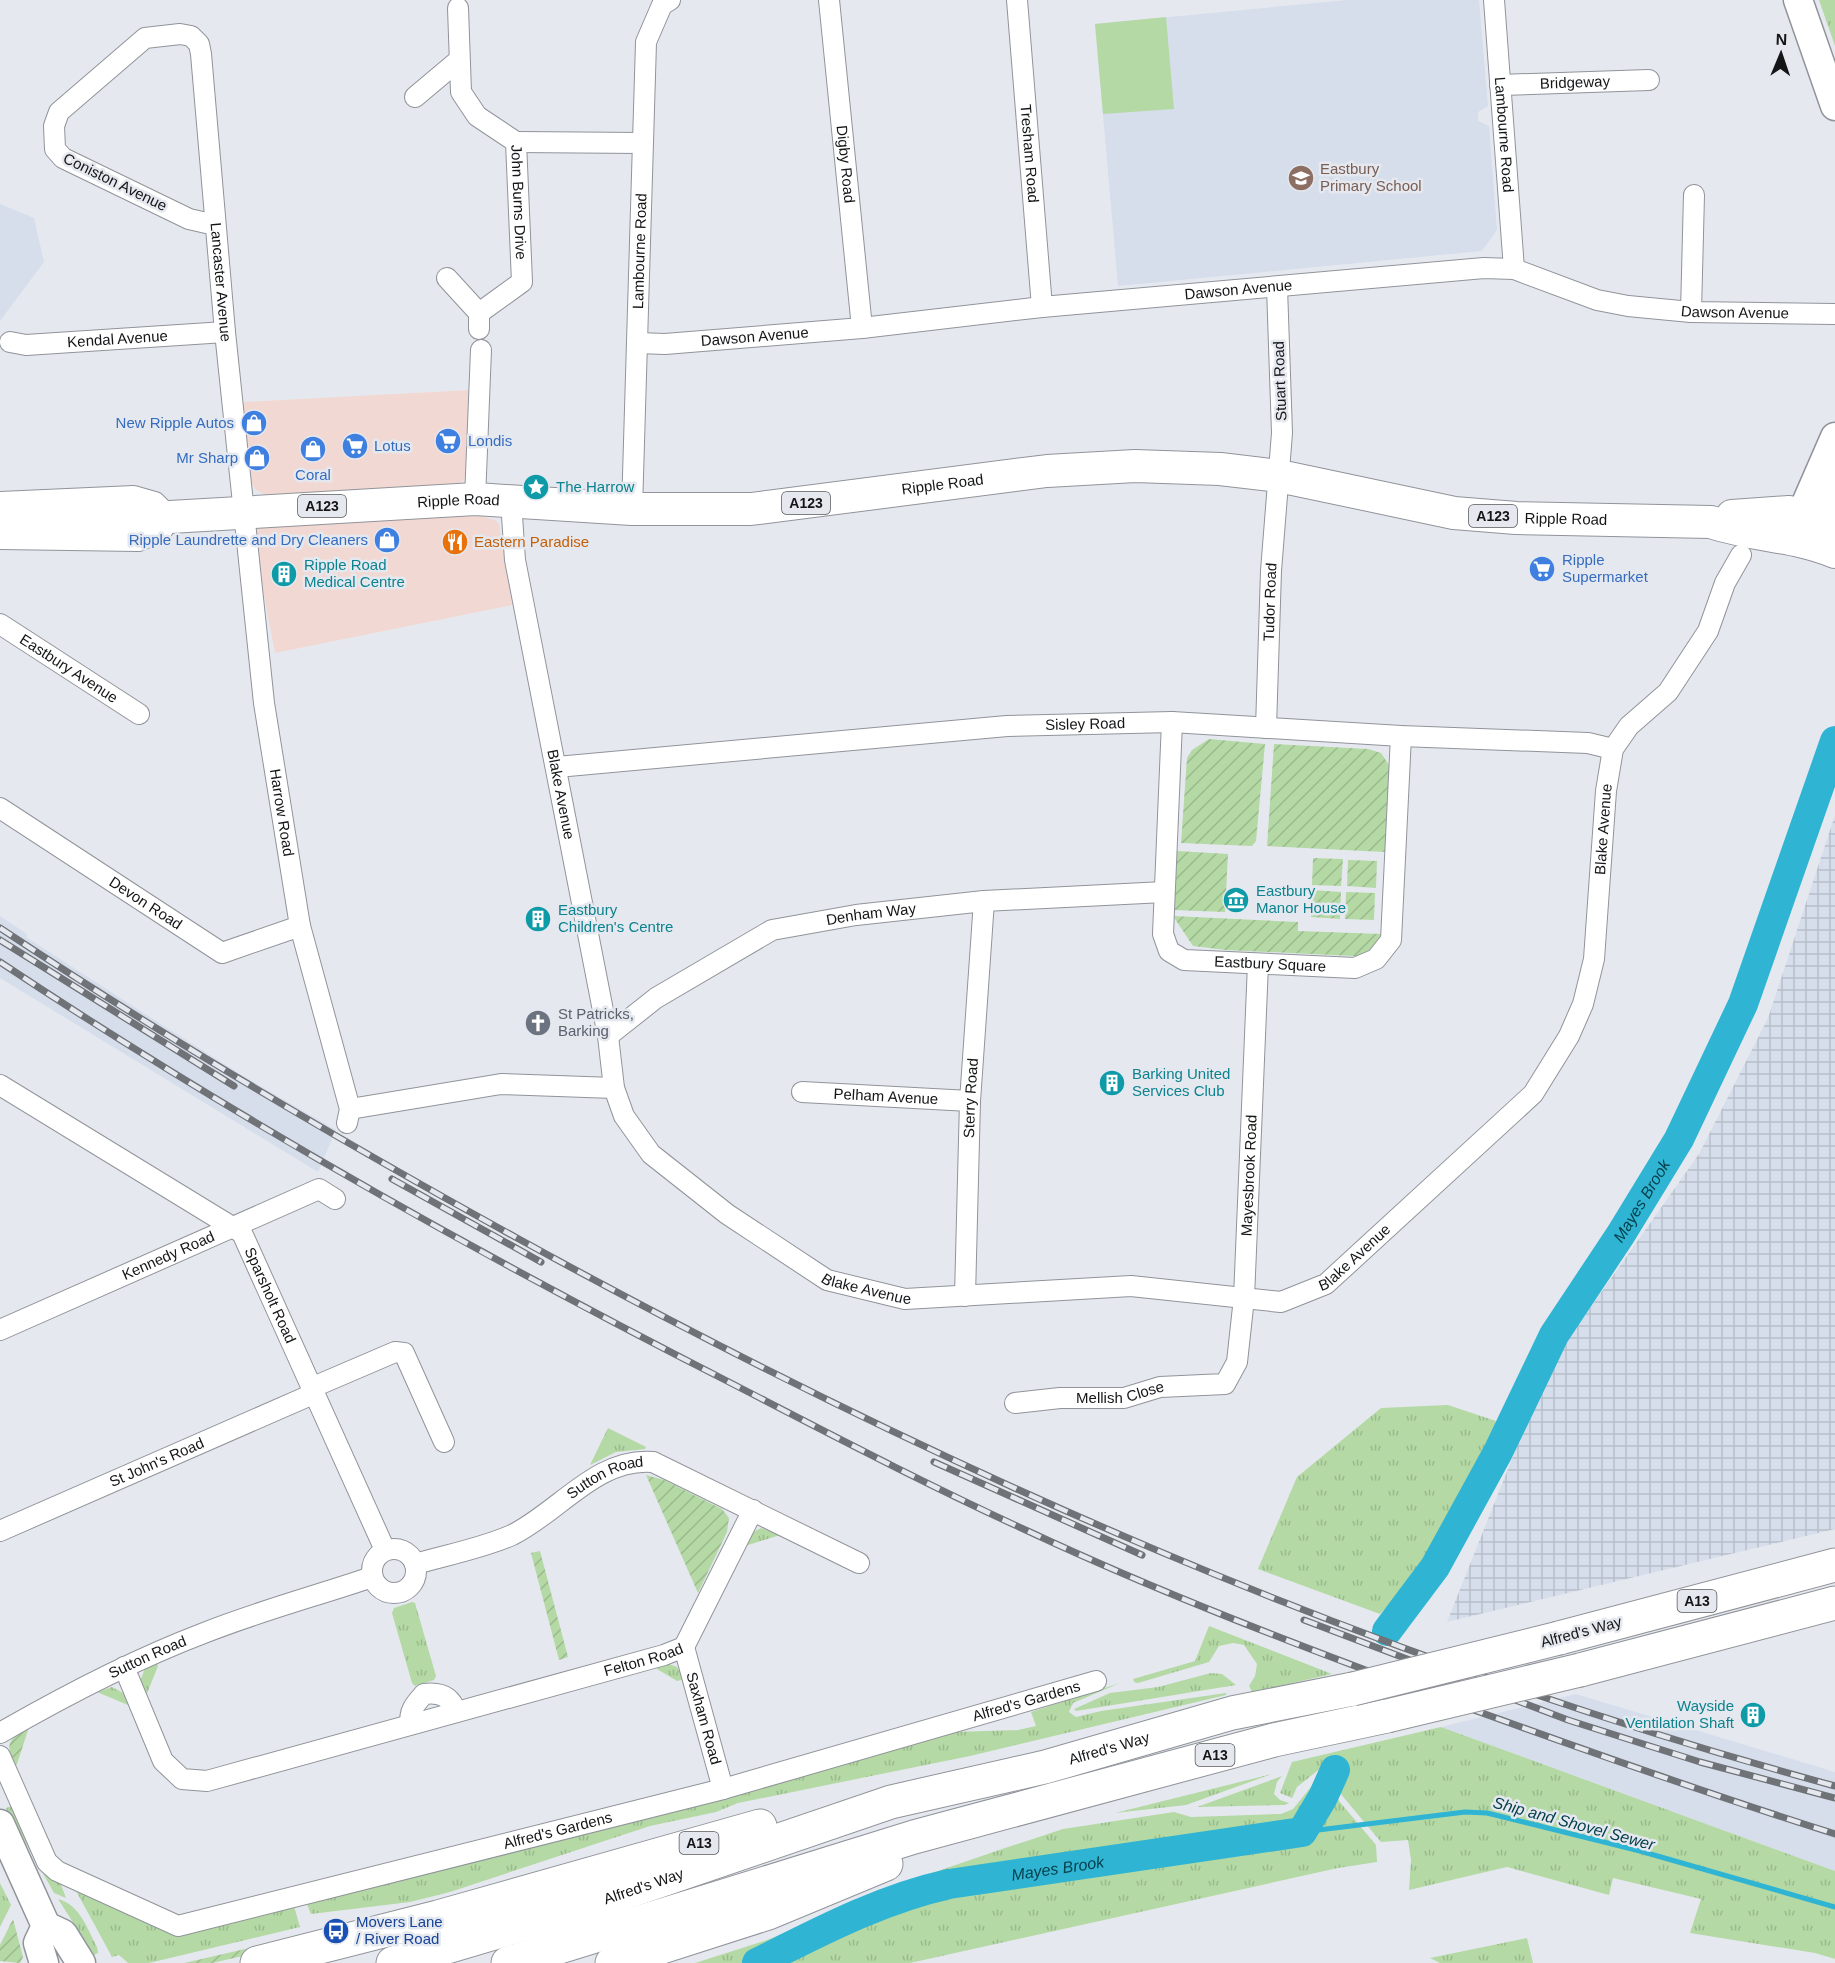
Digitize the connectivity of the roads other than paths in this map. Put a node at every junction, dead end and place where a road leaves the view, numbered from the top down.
1 (670, 0) edge
2 (829, 0) edge
3 (1017, 0) edge
4 (1494, 0) edge
5 (1798, 0) edge
6 (458, 8) dead end
7 (201, 54) joint
8 (459, 60) junction
9 (1649, 80) dead end
10 (1500, 85) junction
11 (415, 96) dead end
12 (1835, 106) edge
13 (516, 142) junction
14 (641, 143) junction
15 (1694, 195) dead end
16 (215, 225) junction
17 (1514, 270) junction
18 (447, 278) dead end
19 (1277, 287) junction
20 (1042, 307) junction
21 (1691, 312) junction
22 (1831, 314) edge
23 (862, 328) junction
24 (225, 332) junction
25 (10, 342) dead end
26 (638, 343) junction
27 (481, 350) dead end
28 (1835, 437) edge
29 (1279, 476) junction
30 (1835, 485) edge
31 (475, 499) junction
32 (511, 501) junction
33 (0, 502) edge
34 (632, 509) junction
35 (243, 510) junction
36 (170, 517) junction
37 (0, 521) edge
38 (1816, 534) edge
39 (0, 539) edge
40 (1741, 555) dead end
41 (0, 624) edge
42 (139, 714) dead end
43 (1172, 722) junction
44 (1266, 728) junction
45 (1401, 736) junction
46 (1613, 749) junction
47 (557, 767) junction
48 (0, 808) edge
49 (1164, 892) junction
50 (984, 901) junction
51 (300, 926) junction
52 (1258, 964) junction
53 (608, 1036) junction
54 (0, 1085) edge
55 (614, 1088) junction
56 (802, 1092) dead end
57 (970, 1101) junction
58 (335, 1199) dead end
59 (231, 1226) junction
60 (965, 1296) junction
61 (1244, 1298) junction
62 (0, 1330) edge
63 (1225, 1384) joint
64 (312, 1391) junction
65 (1015, 1403) dead end
66 (444, 1442) dead end
67 (753, 1510) junction
68 (0, 1531) edge
69 (385, 1550) junction
70 (859, 1563) dead end
71 (415, 1564) junction
72 (1835, 1565) edge
73 (372, 1577) junction
74 (1835, 1604) edge
75 (684, 1647) junction
76 (124, 1667) junction
77 (1096, 1681) dead end
78 (0, 1733) edge
79 (0, 1756) edge
80 (723, 1789) junction
81 (891, 1802) junction
82 (0, 1824) edge
83 (914, 1837) junction
84 (46, 1926) junction
85 (44, 1963) edge
86 (81, 1963) edge
87 (257, 1963) edge
88 (393, 1963) edge
89 (508, 1963) edge
90 (612, 1963) edge

1 - 14 street, Lambourne Road
2 - 23 street, Digby Road
3 - 20 street, Tresham Road
4 - 10 street, Lambourne Road
5 - 12 street
6 - 8 street, John Burns Drive
7 - 16 street, Lancaster Avenue
7 - 16 street, Coniston Avenue
8 - 11 street
8 - 13 street, John Burns Drive
9 - 10 street, Bridgeway
10 - 17 street, Lambourne Road
13 - 14 street
13 - 18 street, John Burns Drive
14 - 26 street, Lambourne Road
15 - 21 street
16 - 24 street, Lancaster Avenue
17 - 19 street, Dawson Avenue
17 - 21 street, Dawson Avenue
19 - 20 street, Dawson Avenue
19 - 29 street, Stuart Road
20 - 23 street, Dawson Avenue
21 - 22 street, Dawson Avenue
23 - 26 street, Dawson Avenue
24 - 25 street, Kendal Avenue
24 - 35 street, Lancaster Avenue
26 - 34 street, Lambourne Road
27 - 31 street
28 - 38 street
29 - 34 main road, Ripple Road / A123
29 - 38 main road, Ripple Road / A123
29 - 44 street, Tudor Road
30 - 38 street
31 - 32 main road, Ripple Road / A123
31 - 35 main road, Ripple Road / A123
32 - 34 main road, Ripple Road / A123
32 - 47 street, Blake Avenue
33 - 36 street
35 - 36 main road, Ripple Road / A123
35 - 51 street, Harrow Road
36 - 37 main road, Ripple Road / A123
36 - 39 street
40 - 46 street, Blake Avenue
41 - 42 street, Eastbury Avenue
43 - 44 street, Sisley Road
43 - 47 street, Sisley Road
43 - 49 street, Eastbury Square
44 - 45 street, Sisley Road
45 - 46 street, Sisley Road
45 - 52 street, Eastbury Square
46 - 61 street, Blake Avenue
47 - 53 street, Blake Avenue
48 - 51 street, Devon Road
49 - 50 street, Denham Way
49 - 52 street, Eastbury Square
50 - 53 street, Denham Way
50 - 57 street, Sterry Road
51 - 55 street, Harrow Road
52 - 61 street, Mayesbrook Road
53 - 55 street, Blake Avenue
54 - 59 street, Sparsholt Road
55 - 60 street, Blake Avenue
56 - 57 street, Pelham Avenue
57 - 60 street, Sterry Road
58 - 59 street, Kennedy Road
59 - 62 street, Kennedy Road
59 - 64 street, Sparsholt Road
60 - 61 street, Blake Avenue
61 - 63 street, Mayesbrook Road
63 - 65 street, Mellish Close
64 - 66 street, St John's Road
64 - 68 street, St John's Road
64 - 69 street, Sparsholt Road
67 - 70 street, Sutton Road
67 - 71 street, Sutton Road
67 - 75 street, Felton Road
69 - 71 street
69 - 73 street
71 - 73 street
72 - 81 highway, Alfred's Way / A13, bridge
73 - 76 street, Sutton Road
74 - 83 highway, A13, bridge
75 - 76 street, Felton Road
75 - 80 street, Saxham Road
76 - 78 street, Sutton Road
77 - 80 street, Alfred's Gardens
79 - 80 street, Alfred's Gardens
81 - 87 highway, A13
81 - 88 highway, Alfred's Way / A13
82 - 84 street
83 - 89 highway, A13
83 - 90 highway, A13
84 - 85 street
84 - 86 street

